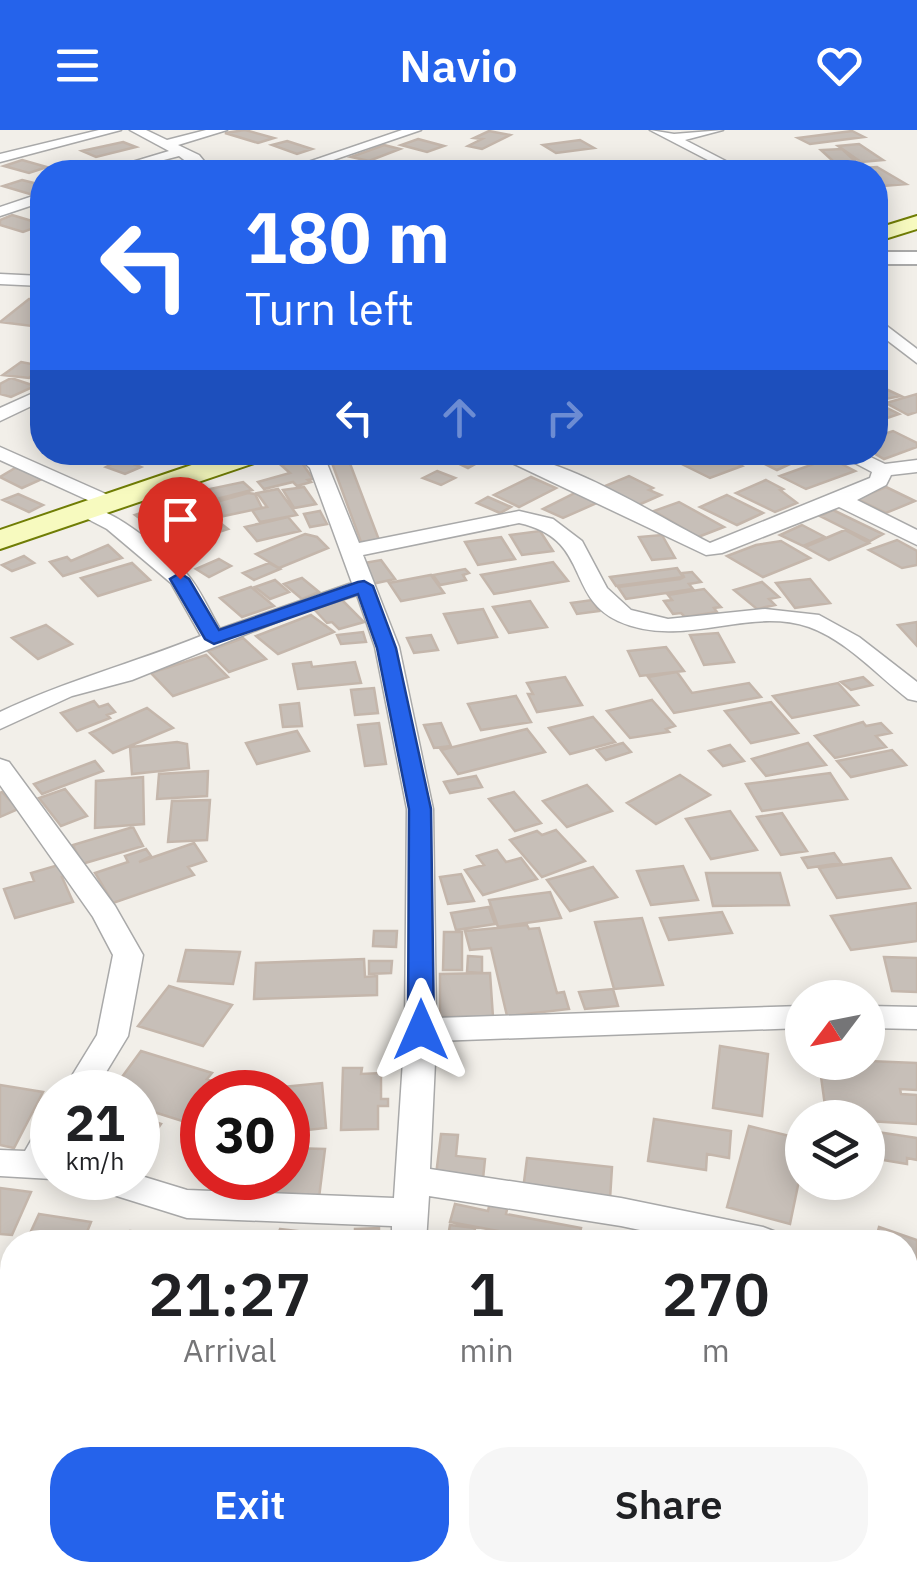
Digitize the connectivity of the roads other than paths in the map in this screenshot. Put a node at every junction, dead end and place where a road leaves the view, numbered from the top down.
1 (115, 130) edge
2 (136, 130) edge
3 (221, 130) edge
4 (415, 130) edge
5 (656, 130) edge
6 (717, 130) edge
7 (672, 138) junction
8 (168, 144) junction
9 (182, 152) junction
10 (0, 158) edge
11 (151, 160) edge
12 (196, 160) edge
13 (323, 160) edge
14 (716, 160) edge
15 (30, 201) edge
16 (0, 212) edge
17 (917, 222) edge
18 (888, 232) edge
19 (917, 258) edge
20 (888, 259) edge
21 (0, 279) edge
22 (30, 280) edge
23 (888, 333) edge
24 (916, 357) edge
25 (30, 400) edge
26 (0, 415) edge
27 (0, 453) edge
28 (221, 465) edge
29 (319, 465) edge
30 (530, 465) edge
31 (872, 465) edge
32 (917, 466) edge
33 (883, 470) junction
34 (840, 501) junction
35 (98, 507) junction
36 (917, 539) edge
37 (0, 540) edge
38 (351, 551) junction
39 (364, 586) junction
40 (214, 639) junction
41 (917, 694) edge
42 (0, 722) edge
43 (0, 767) edge
44 (885, 1017) edge
45 (785, 1018) edge
46 (917, 1018) edge
47 (421, 1030) junction
48 (91, 1070) edge
49 (0, 1162) edge
50 (30, 1165) edge
51 (160, 1196) edge
52 (412, 1212) edge
53 (706, 1230) edge

1 - 10 street
2 - 8 street
3 - 8 street
4 - 13 street
5 - 7 street
6 - 7 street
7 - 14 street
8 - 9 street
9 - 11 street
9 - 12 street
15 - 16 street
17 - 18 main road
19 - 20 street
21 - 22 street
23 - 24 street
25 - 26 street
27 - 35 street
28 - 35 main road
29 - 38 street
30 - 34 street
31 - 33 street
32 - 33 street
33 - 34 street
34 - 36 street
35 - 37 main road
35 - 40 street
38 - 39 street
38 - 41 street
39 - 40 street
39 - 47 street
40 - 42 street
43 - 48 street
44 - 46 street
45 - 47 street
47 - 52 street
49 - 50 street
51 - 52 street
52 - 53 street

